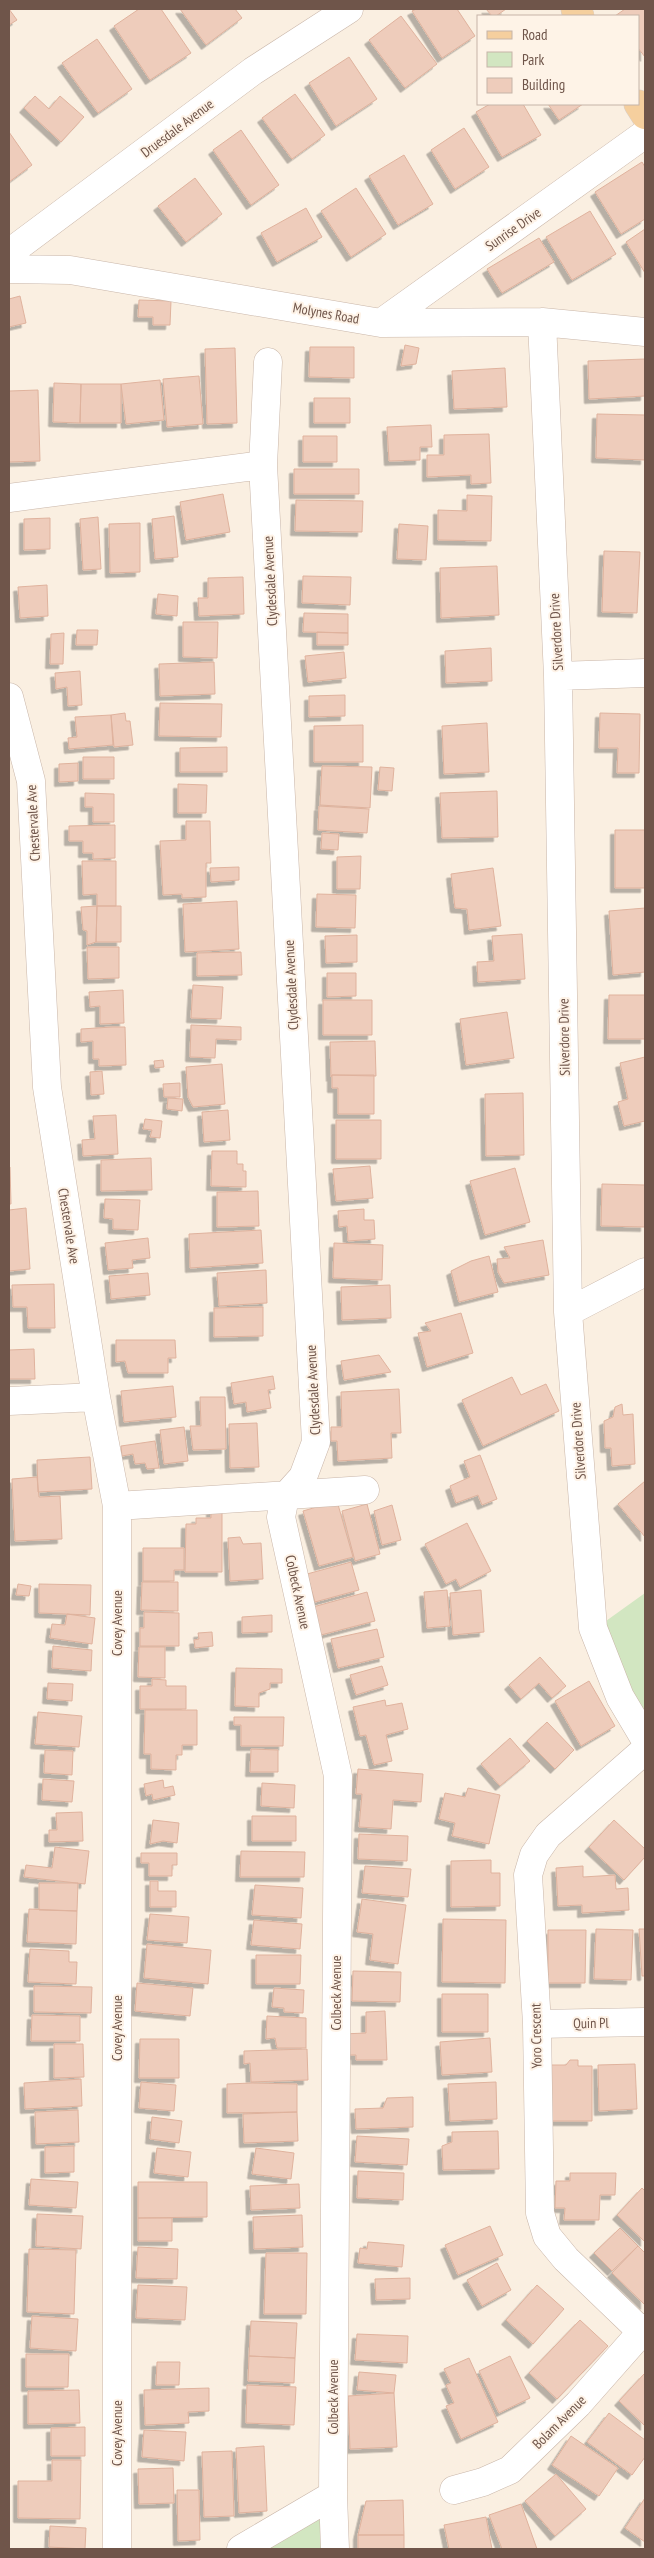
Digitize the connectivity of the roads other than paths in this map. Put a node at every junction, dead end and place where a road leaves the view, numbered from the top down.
1 (349, 9) edge
2 (645, 134) edge
3 (9, 252) edge
4 (9, 269) edge
5 (542, 322) junction
6 (381, 323) junction
7 (645, 332) edge
8 (268, 362) dead end
9 (263, 465) junction
10 (9, 498) edge
11 (645, 673) edge
12 (558, 676) junction
13 (9, 697) edge
14 (645, 1272) edge
15 (568, 1312) junction
16 (96, 1397) junction
17 (9, 1401) edge
18 (365, 1490) dead end
19 (285, 1497) junction
20 (117, 1506) junction
21 (645, 1739) edge
22 (645, 1750) edge
23 (645, 2022) edge
24 (537, 2024) junction
25 (644, 2330) edge
26 (454, 2490) dead end
27 (333, 2495) junction
28 (117, 2549) edge
29 (241, 2549) edge
30 (335, 2549) edge

1 - 3 street, Druesdale Avenue
2 - 6 street, Sunrise Drive
4 - 6 street, Molynes Road
5 - 6 street, Molynes Road
5 - 7 street, Molynes Road
5 - 12 street, Silverdore Drive
8 - 9 street, Clydesdale Avenue
9 - 10 street
9 - 19 street, Clydesdale Avenue
11 - 12 street
12 - 15 street, Silverdore Drive
13 - 16 street, Chestervale Ave
14 - 15 street
15 - 21 street, Silverdore Drive
16 - 17 street
16 - 20 street, Chestervale Ave
18 - 19 street
19 - 20 street
19 - 27 street, Colbeck Avenue
20 - 28 street, Covey Avenue
22 - 24 street, Yoro Crescent
23 - 24 street, Quin Pl
24 - 25 street, Yoro Crescent
25 - 26 street, Bolam Avenue
27 - 29 street
27 - 30 street, Colbeck Avenue

